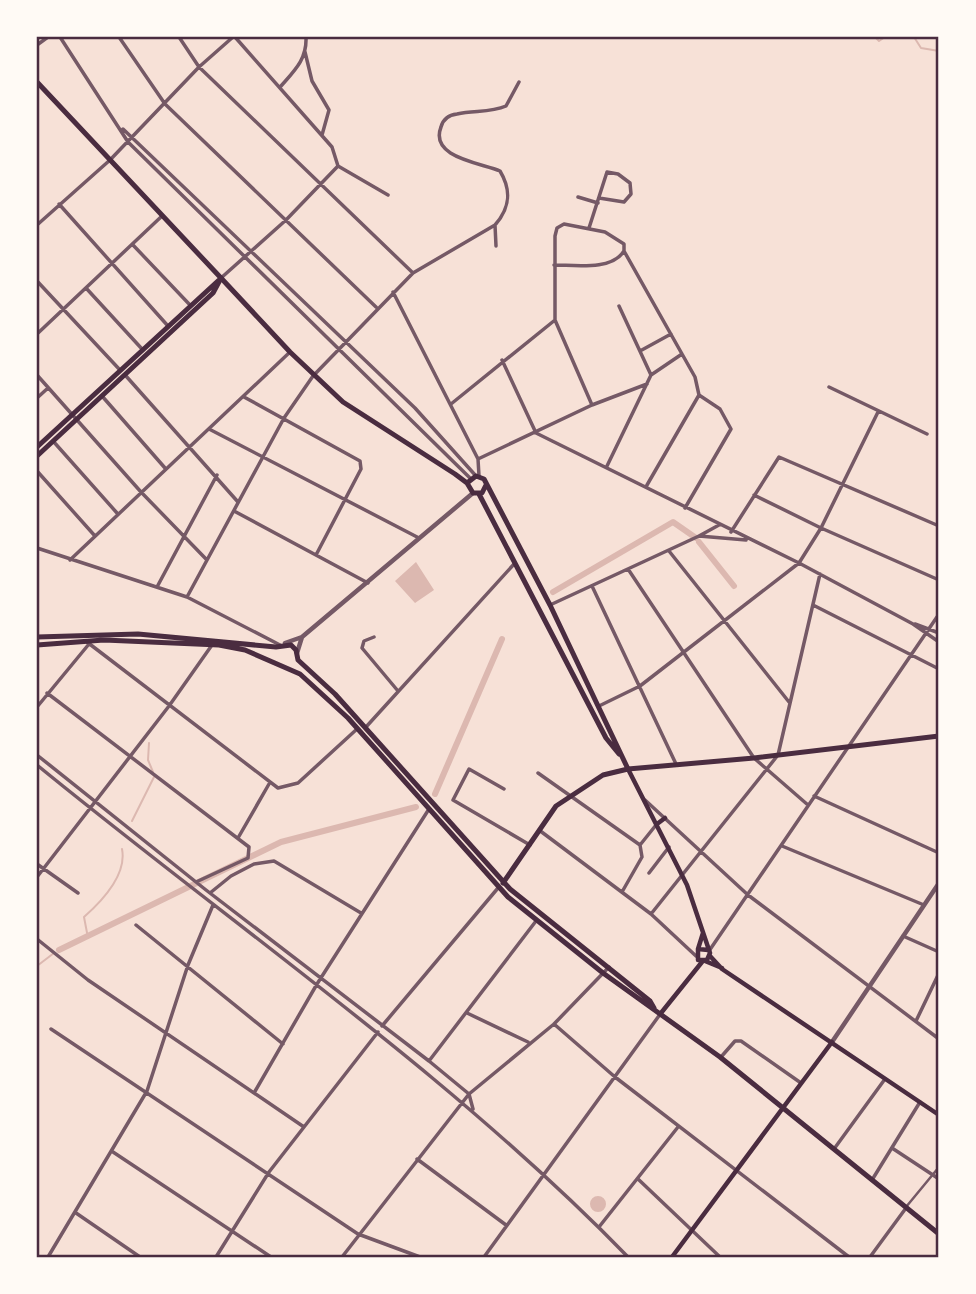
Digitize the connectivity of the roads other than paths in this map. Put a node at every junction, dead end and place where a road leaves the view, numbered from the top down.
1 (48, 37) edge
2 (60, 37) edge
3 (119, 37) edge
4 (179, 37) edge
5 (234, 37) edge
6 (306, 37) edge
7 (37, 45) edge
8 (305, 52) junction
9 (200, 67) junction
10 (37, 82) edge
11 (519, 82) dead end
12 (281, 86) junction
13 (165, 104) junction
14 (120, 125) junction
15 (322, 135) junction
16 (132, 138) junction
17 (128, 142) junction
18 (110, 160) junction
19 (338, 166) junction
20 (318, 184) junction
21 (388, 195) dead end
22 (578, 197) dead end
23 (599, 201) junction
24 (59, 204) junction
25 (162, 216) junction
26 (286, 220) junction
27 (37, 225) edge
28 (495, 225) junction
29 (589, 228) junction
30 (133, 245) junction
31 (496, 246) dead end
32 (624, 251) junction
33 (253, 252) junction
34 (246, 256) junction
35 (111, 264) junction
36 (553, 265) junction
37 (413, 273) junction
38 (221, 278) junction
39 (37, 281) edge
40 (86, 288) junction
41 (393, 292) junction
42 (190, 305) junction
43 (619, 306) dead end
44 (376, 307) junction
45 (63, 310) junction
46 (555, 320) junction
47 (170, 328) junction
48 (37, 334) edge
49 (671, 334) junction
50 (345, 341) junction
51 (142, 349) junction
52 (337, 349) junction
53 (640, 351) junction
54 (290, 352) junction
55 (682, 354) junction
56 (502, 360) junction
57 (119, 369) junction
58 (37, 375) edge
59 (125, 375) junction
60 (651, 375) junction
61 (313, 376) junction
62 (647, 384) junction
63 (829, 387) dead end
64 (49, 388) junction
65 (102, 395) junction
66 (699, 395) junction
67 (244, 397) junction
68 (37, 398) edge
69 (451, 405) junction
70 (592, 405) junction
71 (878, 412) junction
72 (71, 413) junction
73 (77, 418) junction
74 (284, 418) junction
75 (209, 429) junction
76 (438, 431) junction
77 (536, 433) junction
78 (927, 434) dead end
79 (430, 439) junction
80 (52, 440) junction
81 (37, 446) edge
82 (190, 446) junction
83 (37, 456) edge
84 (261, 459) junction
85 (478, 459) junction
86 (607, 466) junction
87 (165, 468) junction
88 (37, 471) edge
89 (216, 475) junction
90 (473, 478) junction
91 (844, 483) junction
92 (486, 485) junction
93 (647, 485) junction
94 (141, 492) junction
95 (476, 494) junction
96 (754, 495) junction
97 (343, 501) junction
98 (238, 502) junction
99 (685, 508) junction
100 (233, 510) junction
101 (117, 513) junction
102 (719, 525) junction
103 (939, 526) edge
104 (821, 528) junction
105 (731, 531) junction
106 (183, 535) junction
107 (95, 536) junction
108 (699, 536) junction
109 (419, 538) junction
110 (748, 540) junction
111 (37, 548) edge
112 (668, 551) junction
113 (316, 555) junction
114 (207, 559) junction
115 (70, 560) junction
116 (517, 562) junction
117 (799, 563) junction
118 (628, 569) junction
119 (820, 574) junction
120 (939, 580) edge
121 (368, 583) junction
122 (592, 586) junction
123 (157, 587) junction
124 (187, 597) junction
125 (550, 605) junction
126 (813, 605) junction
127 (939, 614) edge
128 (722, 620) junction
129 (913, 624) junction
130 (929, 628) junction
131 (939, 633) edge
132 (925, 635) junction
133 (37, 637) edge
134 (302, 637) junction
135 (374, 637) dead end
136 (939, 642) edge
137 (87, 643) junction
138 (37, 645) edge
139 (212, 645) junction
140 (280, 645) junction
141 (297, 653) junction
142 (682, 653) junction
143 (911, 654) junction
144 (298, 660) junction
145 (273, 662) junction
146 (939, 669) edge
147 (290, 670) junction
148 (640, 686) junction
149 (398, 691) junction
150 (47, 693) junction
151 (789, 702) junction
152 (37, 706) edge
153 (169, 706) junction
154 (599, 706) junction
155 (366, 727) junction
156 (357, 729) junction
157 (939, 736) edge
158 (847, 747) junction
159 (37, 755) edge
160 (778, 755) junction
161 (128, 756) junction
162 (621, 757) junction
163 (754, 758) junction
164 (37, 765) edge
165 (677, 765) junction
166 (628, 769) junction
167 (768, 771) junction
168 (538, 773) dead end
169 (269, 784) junction
170 (504, 789) dead end
171 (570, 794) junction
172 (814, 796) junction
173 (644, 799) junction
174 (95, 801) junction
175 (808, 805) junction
176 (89, 808) junction
177 (429, 809) junction
178 (665, 817) junction
179 (657, 824) junction
180 (538, 829) junction
181 (238, 838) junction
182 (530, 845) junction
183 (640, 845) junction
184 (782, 846) junction
185 (669, 847) junction
186 (700, 853) junction
187 (939, 853) edge
188 (37, 864) edge
189 (43, 868) junction
190 (649, 873) dead end
191 (683, 875) junction
192 (37, 877) edge
193 (197, 883) junction
194 (939, 883) edge
195 (501, 885) junction
196 (208, 892) junction
197 (622, 892) junction
198 (78, 893) dead end
199 (748, 895) junction
200 (213, 905) junction
201 (923, 905) junction
202 (361, 913) junction
203 (651, 914) junction
204 (536, 920) junction
205 (136, 925) dead end
206 (703, 932) junction
207 (902, 936) junction
208 (37, 939) edge
209 (709, 952) junction
210 (939, 952) edge
211 (697, 953) junction
212 (704, 961) junction
213 (188, 965) junction
214 (609, 967) junction
215 (695, 967) junction
216 (722, 969) junction
217 (603, 973) junction
218 (939, 973) edge
219 (322, 978) junction
220 (317, 984) junction
221 (870, 988) junction
222 (654, 1008) junction
223 (467, 1013) junction
224 (662, 1013) junction
225 (916, 1021) junction
226 (554, 1024) junction
227 (383, 1026) junction
228 (51, 1029) dead end
229 (378, 1031) junction
230 (166, 1032) junction
231 (939, 1039) edge
232 (528, 1042) junction
233 (832, 1042) junction
234 (283, 1044) junction
235 (416, 1051) junction
236 (720, 1057) junction
237 (410, 1059) junction
238 (429, 1061) junction
239 (615, 1077) junction
240 (885, 1079) junction
241 (803, 1084) junction
242 (147, 1091) junction
243 (254, 1093) junction
244 (469, 1094) junction
245 (920, 1102) junction
246 (462, 1103) junction
247 (783, 1110) junction
248 (474, 1111) junction
249 (939, 1115) edge
250 (304, 1127) junction
251 (678, 1127) junction
252 (892, 1148) junction
253 (834, 1149) junction
254 (113, 1152) junction
255 (417, 1159) junction
256 (939, 1167) edge
257 (738, 1171) junction
258 (269, 1172) junction
259 (545, 1174) junction
260 (933, 1175) junction
261 (638, 1179) junction
262 (939, 1179) edge
263 (872, 1180) junction
264 (906, 1207) junction
265 (76, 1213) junction
266 (506, 1225) junction
267 (599, 1227) junction
268 (231, 1230) junction
269 (692, 1232) junction
270 (358, 1234) junction
271 (939, 1234) edge
272 (48, 1257) edge
273 (141, 1257) edge
274 (216, 1257) edge
275 (271, 1257) edge
276 (342, 1257) edge
277 (420, 1257) edge
278 (484, 1257) edge
279 (628, 1257) edge
280 (673, 1257) edge
281 (720, 1257) edge
282 (849, 1257) edge
283 (870, 1257) edge

1 - 7 street
2 - 14 street
3 - 13 street
4 - 9 street
5 - 9 street
5 - 12 street
6 - 8 street
8 - 12 street
8 - 15 street
9 - 13 street
9 - 20 street
10 - 18 main road
11 - 28 street
12 - 15 street
13 - 16 street
13 - 26 street
14 - 16 street
14 - 17 street
15 - 19 street
16 - 17 street
16 - 33 street
17 - 18 street
17 - 34 street
18 - 24 street
18 - 25 main road
19 - 20 street
19 - 21 street
20 - 26 street
20 - 37 street
22 - 23 street
23 - 23 street
23 - 29 street
24 - 27 street
24 - 35 street
25 - 30 street
25 - 38 main road
26 - 33 street
26 - 44 street
28 - 31 street
28 - 37 street
29 - 32 street
29 - 36 street
30 - 35 street
30 - 42 street
32 - 36 street
32 - 49 street
33 - 34 street
33 - 50 street
34 - 38 street
34 - 52 street
35 - 40 street
35 - 47 street
36 - 46 street
37 - 41 street
38 - 42 main road
38 - 47 main road
38 - 54 main road
39 - 45 street
40 - 45 street
40 - 51 street
41 - 44 street
41 - 69 street
42 - 47 main road
43 - 53 street
44 - 50 street
45 - 48 street
45 - 57 street
46 - 56 street
46 - 70 street
47 - 51 main road
47 - 59 main road
49 - 53 street
49 - 55 street
50 - 52 street
50 - 76 street
51 - 57 main road
52 - 61 street
52 - 79 street
53 - 60 street
54 - 61 main road
54 - 67 street
55 - 60 street
55 - 66 street
56 - 69 street
56 - 77 street
57 - 59 street
57 - 72 main road
58 - 64 street
59 - 65 main road
59 - 82 street
60 - 62 street
61 - 74 street
61 - 90 main road
62 - 70 street
62 - 86 street
63 - 71 street
64 - 68 street
64 - 72 street
65 - 73 main road
65 - 87 street
66 - 93 street
66 - 99 street
67 - 74 street
67 - 75 street
69 - 85 street
70 - 77 street
71 - 78 street
71 - 91 street
72 - 73 street
72 - 81 main road
73 - 80 main road
73 - 94 street
74 - 84 street
74 - 97 street
75 - 82 street
75 - 84 street
76 - 79 street
76 - 90 street
77 - 85 street
77 - 86 street
79 - 90 street
80 - 83 main road
80 - 101 street
82 - 87 street
82 - 89 street
84 - 97 street
84 - 98 street
85 - 90 street
86 - 93 street
87 - 94 street
88 - 107 street
89 - 98 street
89 - 106 street
90 - 92 main road
90 - 95 main road
91 - 96 street
91 - 103 street
91 - 104 street
92 - 95 main road
92 - 125 main road
93 - 99 street
94 - 101 street
94 - 106 street
95 - 109 street
95 - 116 main road
96 - 104 street
96 - 105 street
97 - 109 street
97 - 113 street
98 - 100 street
99 - 102 street
100 - 113 street
100 - 114 street
101 - 107 street
102 - 105 street
102 - 108 street
104 - 117 street
104 - 120 street
105 - 110 street
106 - 114 street
106 - 123 street
107 - 115 street
108 - 110 street
108 - 112 street
109 - 121 street
110 - 117 street
111 - 115 street
112 - 118 street
112 - 128 street
113 - 121 street
114 - 124 street
115 - 123 street
116 - 149 street
116 - 162 main road
117 - 119 street
117 - 128 street
118 - 122 street
118 - 142 street
119 - 126 street
119 - 129 street
121 - 134 street
122 - 125 street
122 - 148 street
123 - 124 street
124 - 140 street
125 - 154 main road
126 - 143 street
126 - 151 street
127 - 130 street
128 - 142 street
128 - 151 street
129 - 130 street
129 - 132 street
130 - 131 street
130 - 132 street
132 - 136 street
132 - 143 street
133 - 140 main road
134 - 140 street
134 - 141 street
135 - 149 street
137 - 138 main road
137 - 139 main road
137 - 150 street
137 - 153 street
139 - 145 main road
139 - 153 street
140 - 141 main road
140 - 145 main road
141 - 144 main road
142 - 148 street
142 - 163 street
143 - 146 street
143 - 158 street
144 - 147 main road
144 - 155 main road
145 - 147 main road
147 - 156 main road
148 - 154 street
148 - 165 street
149 - 155 street
150 - 152 street
150 - 161 street
151 - 160 street
153 - 161 street
153 - 169 street
154 - 162 main road
155 - 195 main road
156 - 169 street
156 - 177 main road
157 - 158 main road
158 - 160 main road
158 - 172 street
159 - 174 street
160 - 163 main road
160 - 167 street
161 - 174 street
161 - 181 street
162 - 166 main road
163 - 165 main road
163 - 167 street
164 - 176 street
165 - 166 main road
166 - 171 main road
166 - 173 main road
167 - 175 street
167 - 186 street
168 - 171 street
169 - 181 street
170 - 182 street
171 - 180 main road
171 - 183 street
172 - 175 street
172 - 187 street
173 - 178 street
173 - 179 main road
174 - 176 street
174 - 193 street
175 - 184 street
176 - 189 street
176 - 200 street
177 - 195 main road
177 - 202 street
178 - 179 main road
178 - 186 street
179 - 183 street
179 - 185 main road
180 - 182 main road
180 - 197 street
181 - 193 street
182 - 195 main road
183 - 197 street
184 - 199 street
184 - 201 street
185 - 190 street
185 - 191 main road
186 - 191 street
186 - 199 street
188 - 189 street
189 - 192 street
189 - 198 street
191 - 203 street
191 - 206 main road
193 - 196 street
194 - 201 street
195 - 204 main road
195 - 214 main road
195 - 227 street
196 - 202 street
196 - 219 street
197 - 203 street
199 - 209 street
199 - 221 street
200 - 213 street
200 - 220 street
201 - 207 street
202 - 219 street
203 - 211 street
204 - 217 main road
204 - 223 street
205 - 213 street
206 - 209 main road
206 - 211 main road
207 - 210 street
207 - 221 street
208 - 230 street
209 - 211 main road
209 - 212 main road
209 - 216 main road
211 - 212 main road
211 - 215 main road
212 - 215 main road
212 - 216 main road
213 - 230 street
213 - 234 street
214 - 217 street
214 - 222 main road
215 - 224 main road
216 - 233 main road
217 - 222 main road
217 - 226 street
218 - 225 street
219 - 220 street
219 - 227 street
220 - 229 street
220 - 234 street
221 - 225 street
221 - 233 street
222 - 224 main road
223 - 232 street
223 - 238 street
224 - 236 main road
224 - 239 street
225 - 231 street
226 - 232 street
226 - 239 street
227 - 229 street
227 - 235 street
228 - 242 street
229 - 237 street
229 - 250 street
230 - 242 street
230 - 243 street
232 - 244 street
233 - 240 main road
233 - 241 main road
234 - 243 street
235 - 237 street
235 - 238 street
236 - 241 street
236 - 247 main road
237 - 246 street
238 - 244 street
239 - 251 street
239 - 259 street
240 - 245 main road
240 - 253 street
241 - 247 main road
242 - 254 street
242 - 258 street
243 - 250 street
244 - 246 street
244 - 248 street
245 - 249 main road
245 - 252 street
246 - 248 street
246 - 255 street
247 - 253 main road
247 - 257 main road
248 - 259 street
250 - 258 street
251 - 257 street
251 - 261 street
252 - 260 street
252 - 263 street
253 - 263 main road
254 - 265 street
254 - 268 street
255 - 266 street
255 - 270 street
256 - 260 street
257 - 269 main road
257 - 282 street
258 - 268 street
258 - 270 street
259 - 266 street
259 - 267 street
260 - 262 street
260 - 264 street
261 - 267 street
261 - 269 street
263 - 264 main road
264 - 271 main road
264 - 283 street
265 - 272 street
265 - 273 street
266 - 278 street
267 - 279 street
268 - 274 street
268 - 275 street
269 - 280 main road
269 - 281 street
270 - 276 street
270 - 277 street

